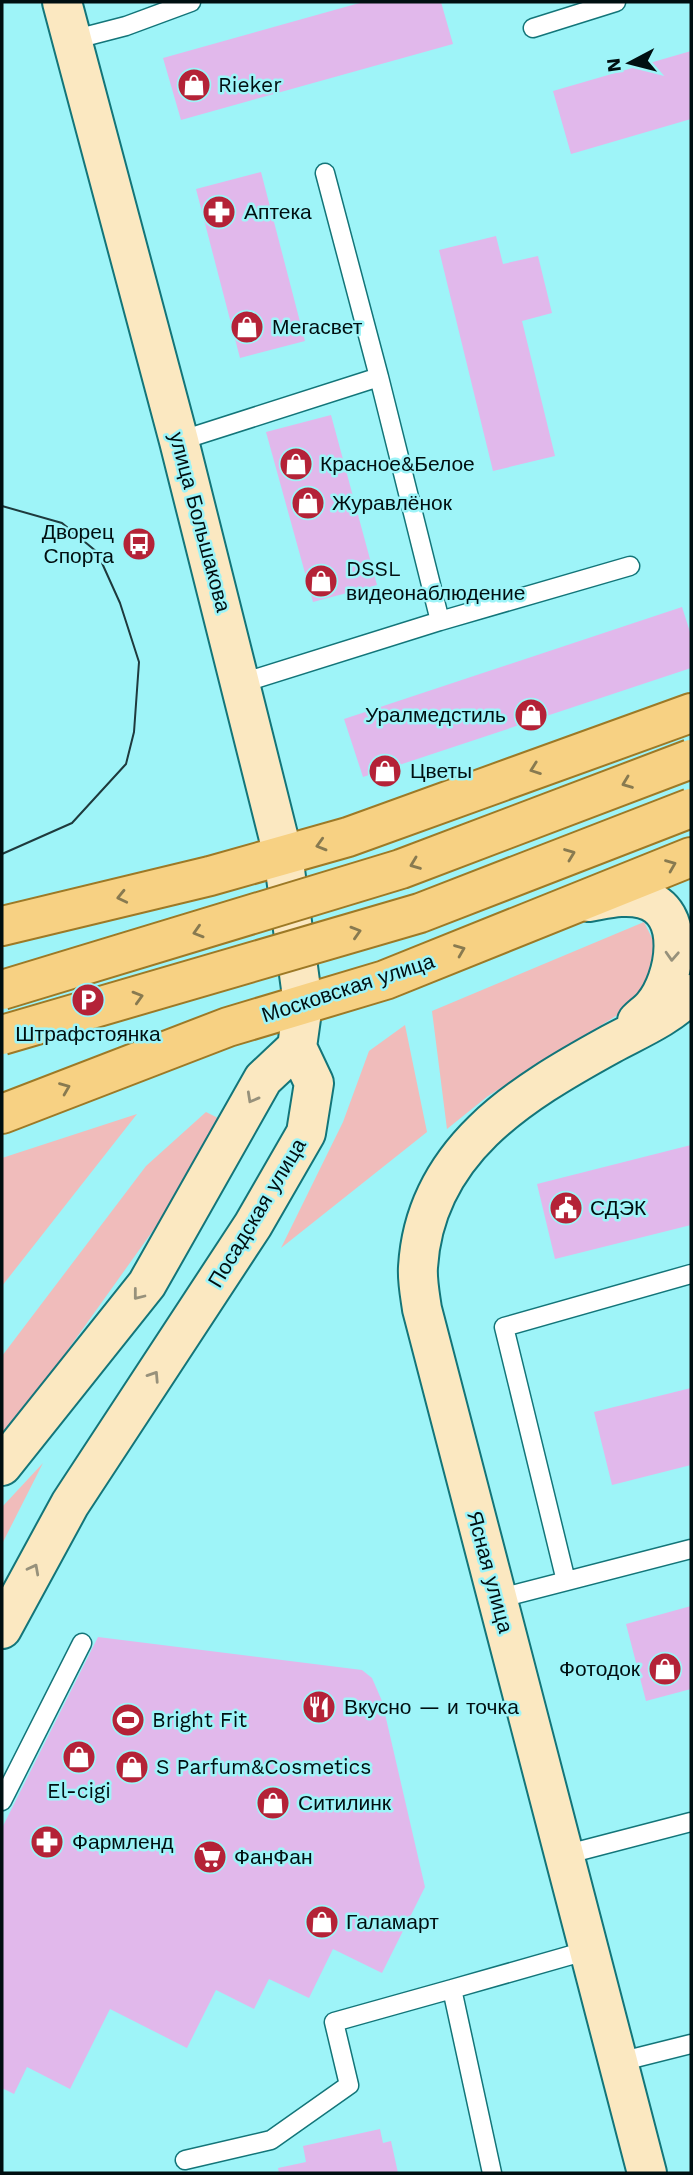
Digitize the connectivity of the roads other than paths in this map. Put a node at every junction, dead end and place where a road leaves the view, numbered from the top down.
1 (62, 2) edge
2 (191, 2) edge
3 (615, 2) edge
4 (533, 28) dead end
5 (72, 40) junction
6 (325, 173) dead end
7 (379, 377) junction
8 (179, 441) junction
9 (630, 566) dead end
10 (440, 621) junction
11 (242, 683) junction
12 (691, 713) edge
13 (691, 759) edge
14 (691, 807) edge
15 (283, 855) junction
16 (691, 857) edge
17 (573, 905) junction
18 (2, 926) edge
19 (2, 990) edge
20 (691, 994) edge
21 (303, 1004) junction
22 (2, 1035) edge
23 (609, 1045) junction
24 (297, 1047) junction
25 (2, 1114) edge
26 (691, 1274) edge
27 (2, 1466) edge
28 (691, 1549) edge
29 (566, 1581) junction
30 (498, 1599) junction
31 (2, 1629) edge
32 (82, 1643) dead end
33 (2, 1801) edge
34 (691, 1822) edge
35 (564, 1855) junction
36 (589, 1950) junction
37 (452, 1989) junction
38 (691, 2044) edge
39 (618, 2062) junction
40 (185, 2160) dead end
41 (492, 2173) edge
42 (648, 2173) edge

1 - 5 street, улица Большакова
2 - 5 lane
3 - 4 lane
5 - 8 street, улица Большакова
6 - 7 lane
7 - 8 lane
7 - 10 lane
8 - 11 street, улица Большакова
9 - 10 lane
10 - 11 lane
11 - 15 street, улица Большакова
12 -> 15 main road
13 -> 19 main road, bridge
22 -> 14 main road, bridge
15 -> 18 main road
15 - 21 street, улица Большакова
17 -> 16 main road, Московская улица
21 -> 17 main road, Московская улица
17 -> 23 street
20 - 23 street
21 - 24 street, улица Большакова
25 -> 21 main road, Московская улица
23 - 30 street, Ясная улица
24 -> 27 street
31 -> 24 street, Посадская улица
26 - 29 lane
28 - 29 lane
29 - 30 lane
30 - 35 street, Ясная улица
32 - 33 lane
34 - 35 lane
35 - 36 street, Ясная улица
36 - 37 lane
36 - 39 street, Ясная улица
37 - 40 lane
37 - 41 lane
38 - 39 lane
39 - 42 street, Ясная улица

